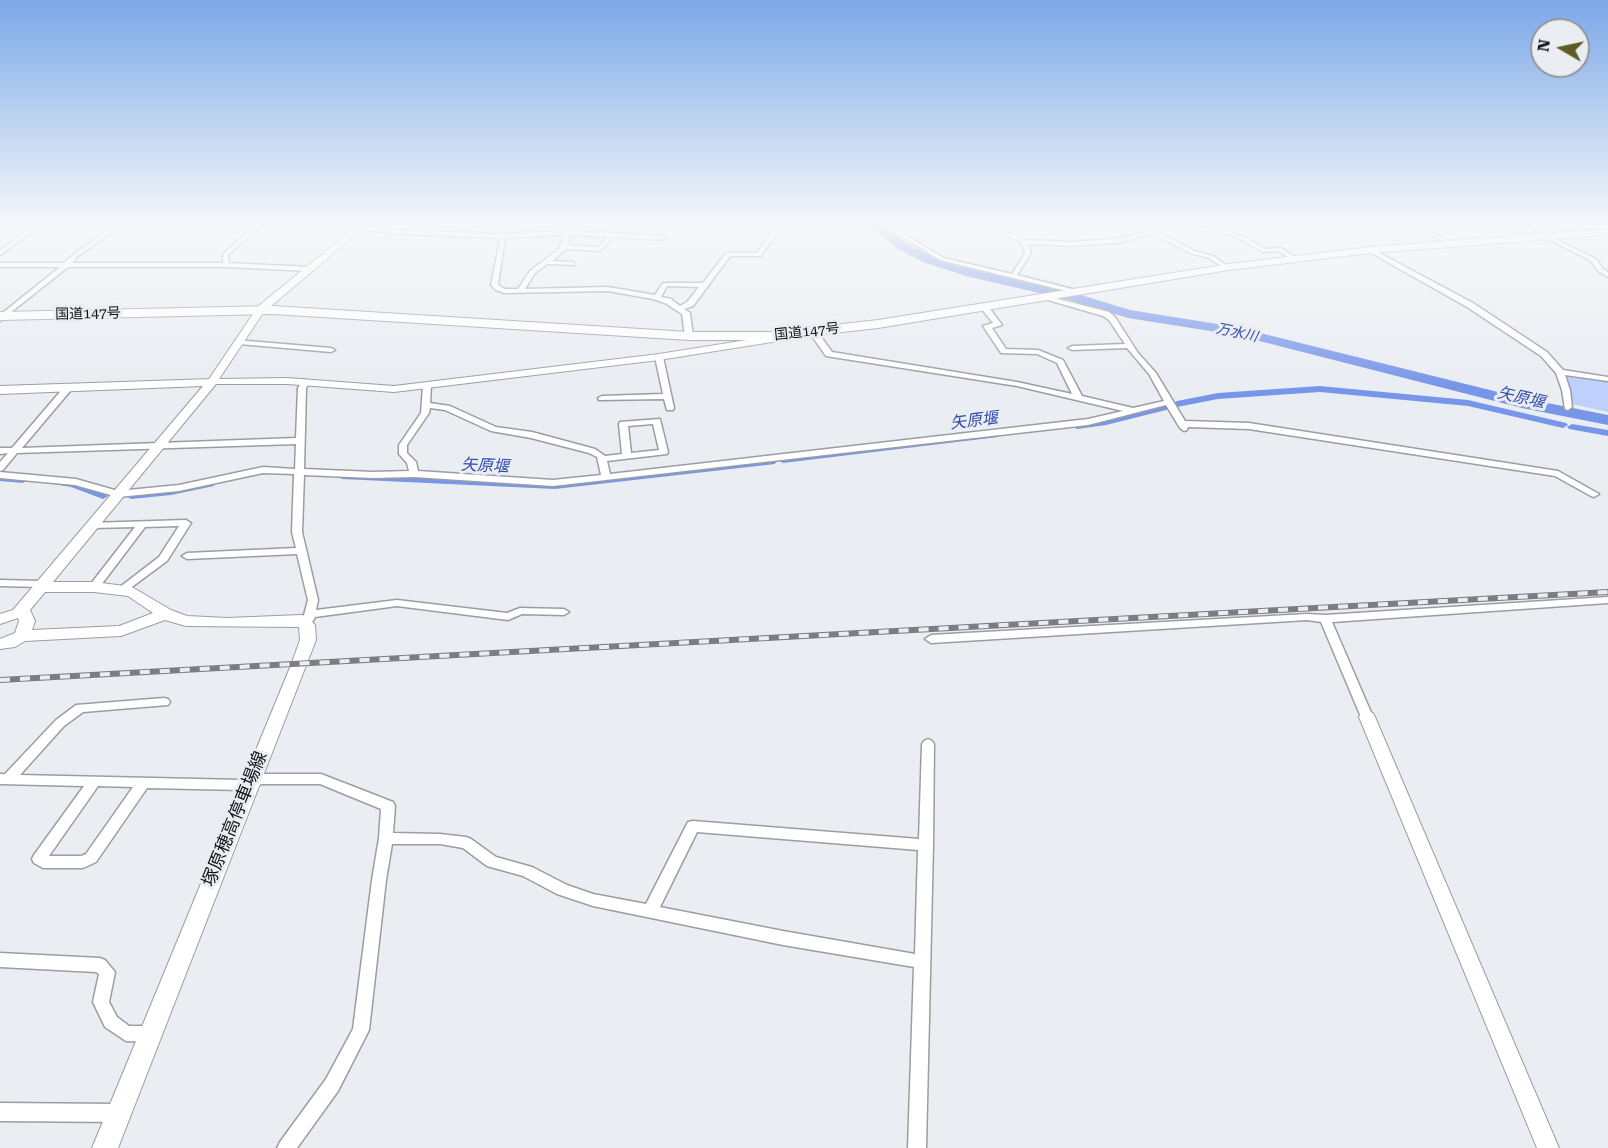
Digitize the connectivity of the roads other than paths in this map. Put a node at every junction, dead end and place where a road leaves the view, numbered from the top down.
1 (51, 278) edge
2 (299, 278) edge
3 (495, 278) edge
4 (529, 278) edge
5 (711, 278) edge
6 (1015, 278) edge
7 (1161, 278) edge
8 (1418, 278) edge
9 (706, 285) junction
10 (521, 290) junction
11 (1072, 292) junction
12 (1046, 297) junction
13 (657, 298) junction
14 (984, 306) junction
15 (680, 308) junction
16 (260, 310) junction
17 (1, 317) edge
18 (813, 333) junction
19 (793, 335) junction
20 (689, 336) junction
21 (743, 337) junction
22 (239, 342) junction
23 (1130, 346) junction
24 (729, 347) junction
25 (1072, 348) dead end
26 (331, 350) dead end
27 (659, 357) junction
28 (1560, 372) junction
29 (1608, 380) edge
30 (213, 382) junction
31 (306, 382) junction
32 (427, 386) junction
33 (68, 388) junction
34 (0, 390) edge
35 (667, 396) junction
36 (602, 398) dead end
37 (1079, 399) junction
38 (1169, 402) junction
39 (427, 405) junction
40 (1568, 407) dead end
41 (670, 408) dead end
42 (1135, 411) junction
43 (299, 441) junction
44 (159, 446) junction
45 (16, 450) junction
46 (0, 451) edge
47 (627, 456) junction
48 (602, 459) junction
49 (0, 468) edge
50 (301, 470) junction
51 (414, 474) junction
52 (0, 475) edge
53 (606, 478) junction
54 (118, 494) junction
55 (1594, 494) dead end
56 (142, 524) junction
57 (92, 525) junction
58 (299, 551) junction
59 (187, 556) dead end
60 (0, 583) edge
61 (41, 585) junction
62 (94, 587) junction
63 (121, 590) junction
64 (1608, 600) edge
65 (564, 612) dead end
66 (19, 613) junction
67 (165, 614) junction
68 (0, 619) edge
69 (309, 619) junction
70 (1325, 619) junction
71 (22, 636) junction
72 (931, 639) dead end
73 (0, 644) edge
74 (164, 702) dead end
75 (1367, 717) joint
76 (928, 744) dead end
77 (4, 779) edge
78 (94, 782) junction
79 (250, 782) junction
80 (142, 784) junction
81 (386, 838) junction
82 (926, 845) junction
83 (650, 912) junction
84 (0, 960) edge
85 (922, 962) junction
86 (150, 1034) junction
87 (0, 1112) edge
88 (118, 1113) junction
89 (105, 1148) edge
90 (286, 1148) edge
91 (917, 1148) edge
92 (1548, 1148) edge

1 - 17 street
2 - 16 main road
3 - 10 street
4 - 10 street
5 - 9 street
6 - 11 street
7 - 11 highway, 国道147号
8 - 28 street
9 - 13 street
9 - 15 street
10 - 13 street
11 - 12 highway, 国道147号
12 - 14 highway, 国道147号
12 - 23 street
13 - 15 street
14 - 18 highway, 国道147号
14 - 37 street
15 - 20 street
16 - 17 highway, 国道147号
16 - 20 highway, 国道147号
16 - 22 street
18 - 19 highway, 国道147号
18 - 37 street
19 - 21 highway, 国道147号
19 - 24 street
20 - 21 highway, 国道147号
21 - 24 street
22 - 26 street
22 - 30 street
23 - 25 street
23 - 38 street
24 - 27 street
27 - 32 street
27 - 35 street
28 - 29 street
28 - 40 street
30 - 31 street
30 - 33 main road
30 - 44 main road
31 - 32 street
31 - 43 street
32 - 39 street
33 - 34 main road
33 - 45 street
35 - 36 street
35 - 41 street
37 - 42 street
38 - 42 street
38 - 55 street
39 - 48 street
39 - 51 street
42 - 53 street
43 - 44 street
43 - 50 street
44 - 45 street
44 - 54 main road
45 - 46 street
45 - 49 street
47 - 47 street
47 - 48 street
48 - 53 street
50 - 51 street
50 - 54 street
50 - 58 street
51 - 53 street
52 - 54 street
54 - 57 main road
56 - 57 street
56 - 62 street
56 - 63 street
57 - 61 main road
58 - 59 street
58 - 69 street
60 - 61 street
61 - 62 main road
61 - 66 main road
62 - 63 main road
63 - 67 main road
64 - 70 street
65 - 69 street
66 - 68 main road
66 - 71 main road
67 - 69 main road
67 - 71 main road
69 - 79 main road, 塚原穂高停車場線
70 - 72 street
70 - 75 street
71 - 73 main road
74 - 77 street
75 - 92 street
76 - 82 street
77 - 78 street
78 - 80 street
78 - 80 street
79 - 80 street
79 - 81 street
79 - 86 main road, 塚原穂高停車場線
81 - 83 street
81 - 90 street
82 - 83 street
82 - 85 street
83 - 85 street
84 - 86 street
85 - 91 street
86 - 88 main road, 塚原穂高停車場線
87 - 88 street
88 - 89 main road, 塚原穂高停車場線

